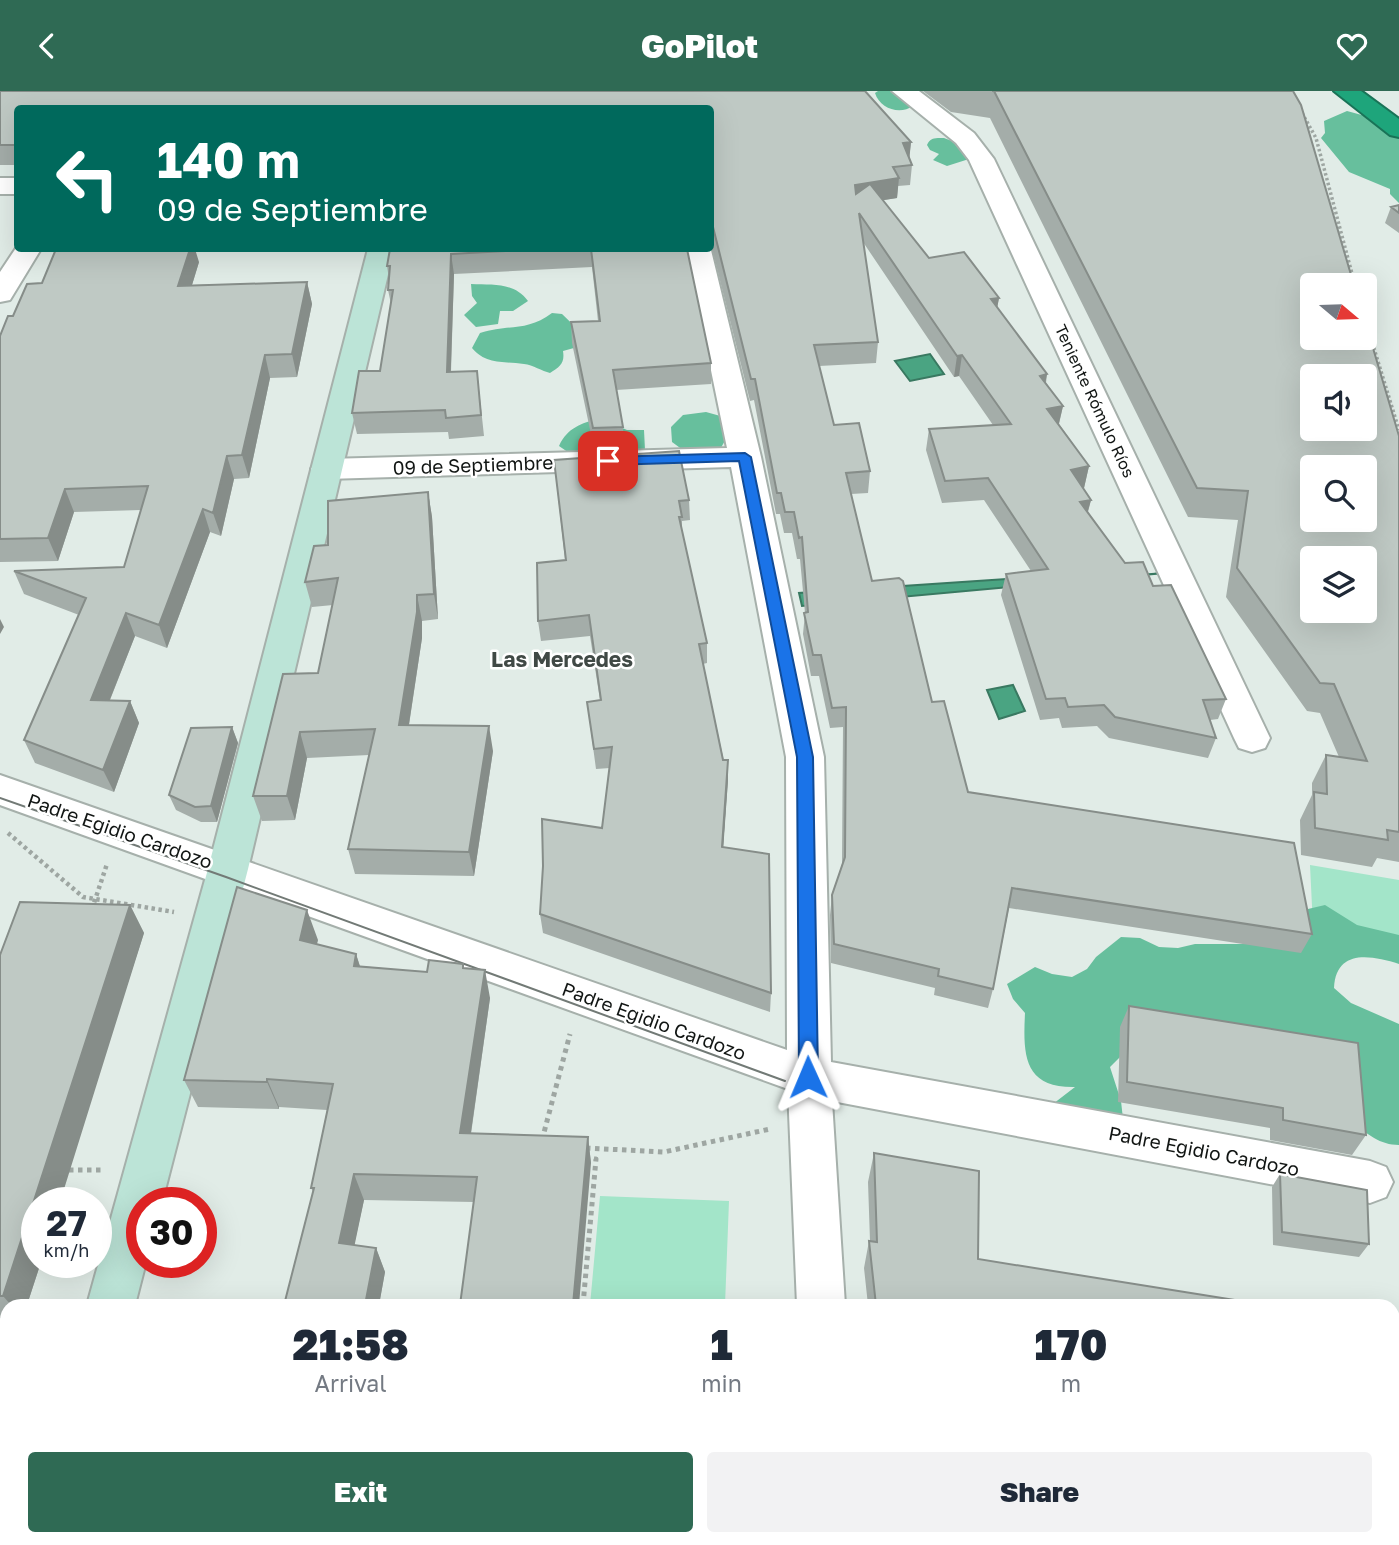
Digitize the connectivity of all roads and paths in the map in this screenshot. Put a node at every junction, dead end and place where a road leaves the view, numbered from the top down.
1 (904, 91) edge
2 (1338, 91) edge
3 (1348, 91) edge
4 (1297, 103) edge
5 (1374, 111) junction
6 (1399, 130) edge
7 (26, 252) edge
8 (380, 252) edge
9 (700, 252) edge
10 (1352, 273) edge
11 (0, 294) edge
12 (1374, 350) edge
13 (1399, 430) edge
14 (745, 457) junction
15 (327, 469) junction
16 (1252, 738) dead end
17 (0, 790) edge
18 (0, 826) edge
19 (108, 860) dead end
20 (228, 869) junction
21 (96, 899) junction
22 (185, 914) dead end
23 (89, 921) edge
24 (572, 1026) dead end
25 (808, 1077) junction
26 (782, 1126) dead end
27 (540, 1146) edge
28 (582, 1148) edge
29 (574, 1159) edge
30 (69, 1170) dead end
31 (105, 1170) dead end
32 (1370, 1182) dead end
33 (113, 1299) edge
34 (584, 1299) edge
35 (821, 1299) edge

1 - 16 street, Teniente Rómulo Ríos
2 - 5 highway
3 - 5 highway
4 - 10 path
5 - 6 highway
7 - 11 street
8 - 15 street
9 - 14 street
12 - 13 path
14 - 15 street, 09 de Septiembre
14 - 25 street
15 - 20 street
17 - 20 street, Padre Egidio Cardozo
18 - 21 path
19 - 21 path
20 - 25 street, Padre Egidio Cardozo
20 - 33 street
21 - 22 path
21 - 23 path
24 - 27 path
25 - 32 street, Padre Egidio Cardozo
25 - 35 street
26 - 28 path
29 - 34 path
30 - 31 path

